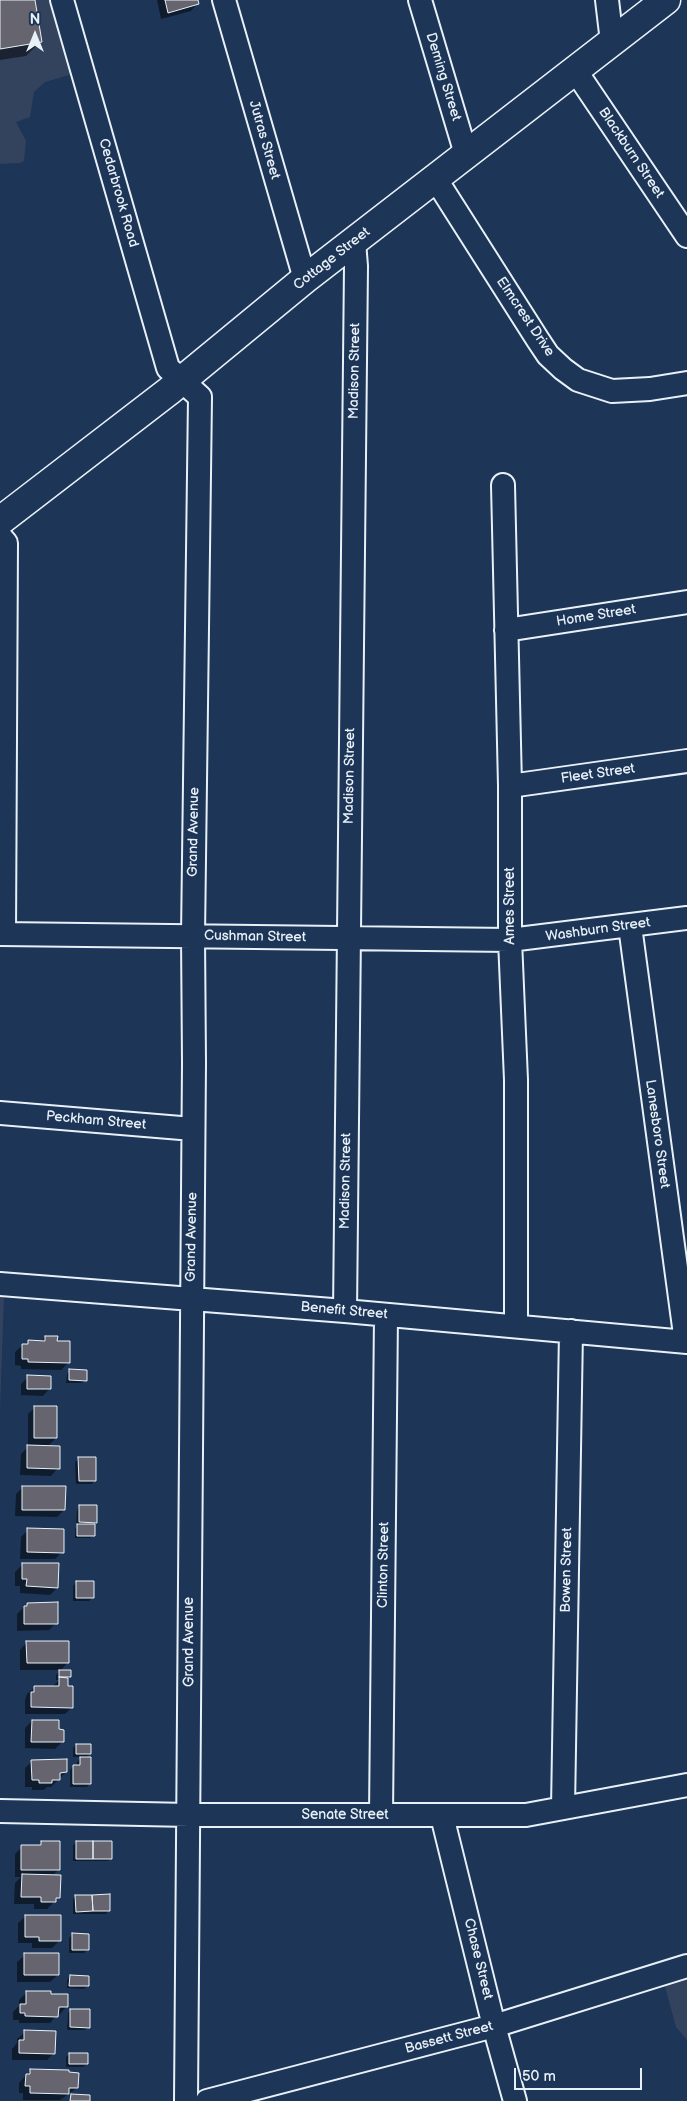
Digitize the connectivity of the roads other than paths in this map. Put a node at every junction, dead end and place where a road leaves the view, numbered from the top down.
1 (62, 0) edge
2 (224, 0) edge
3 (420, 0) edge
4 (606, 0) edge
5 (666, 0) edge
6 (612, 42) junction
7 (575, 70) junction
8 (466, 154) junction
9 (435, 178) junction
10 (687, 236) edge
11 (354, 242) junction
12 (305, 279) junction
13 (183, 379) junction
14 (687, 383) edge
15 (503, 485) dead end
16 (0, 521) edge
17 (0, 536) edge
18 (687, 602) edge
19 (506, 630) junction
20 (687, 761) edge
21 (510, 786) junction
22 (687, 918) edge
23 (630, 926) junction
24 (2, 934) edge
25 (193, 936) junction
26 (349, 938) junction
27 (510, 940) junction
28 (0, 1113) edge
29 (193, 1129) junction
30 (0, 1284) edge
31 (191, 1300) junction
32 (345, 1311) junction
33 (386, 1315) junction
34 (516, 1326) junction
35 (571, 1331) junction
36 (686, 1342) edge
37 (687, 1785) edge
38 (563, 1808) junction
39 (0, 1811) edge
40 (189, 1815) junction
41 (381, 1815) junction
42 (442, 1816) junction
43 (687, 1966) edge
44 (494, 2026) junction
45 (186, 2101) edge
46 (208, 2101) edge
47 (515, 2101) edge

1 - 13 street, Cedarbrook Road
2 - 12 street, Jutras Street
3 - 8 street, Deming Street
4 - 6 street
5 - 6 main road, Cottage Street
6 - 7 main road, Cottage Street
7 - 8 main road, Cottage Street
7 - 10 street, Blackburn Street
8 - 9 main road, Cottage Street
9 - 11 main road, Cottage Street
9 - 14 street, Elmcrest Drive
11 - 12 main road, Cottage Street
11 - 26 street, Madison Street
12 - 13 main road, Cottage Street
13 - 16 main road, Cottage Street
13 - 25 street, Grand Avenue
15 - 19 street, Ames Street
17 - 24 street
18 - 19 street, Home Street
19 - 21 street, Ames Street
20 - 21 street, Fleet Street
21 - 27 street, Ames Street
22 - 23 street, Washburn Street
23 - 27 street, Washburn Street
23 - 36 street, Lanesboro Street
24 - 25 street, Cushman Street
25 - 26 street, Cushman Street
25 - 29 street, Grand Avenue
26 - 27 street, Cushman Street
26 - 32 street, Madison Street
27 - 34 street, Ames Street
28 - 29 street, Peckham Street
29 - 31 street, Grand Avenue
30 - 31 street, Benefit Street
31 - 32 street, Benefit Street
31 - 40 street, Grand Avenue
32 - 33 street, Benefit Street
33 - 34 street, Benefit Street
33 - 41 street, Clinton Street
34 - 35 street, Benefit Street
35 - 36 street, Benefit Street
35 - 38 street, Bowen Street
37 - 38 street, Senate Street
38 - 42 street, Senate Street
39 - 40 street, Senate Street
40 - 41 street, Senate Street
40 - 45 street, Grand Avenue
41 - 42 street, Senate Street
42 - 44 street, Chase Street
43 - 44 street, Bassett Street
44 - 46 street, Bassett Street
44 - 47 street, Chase Street

